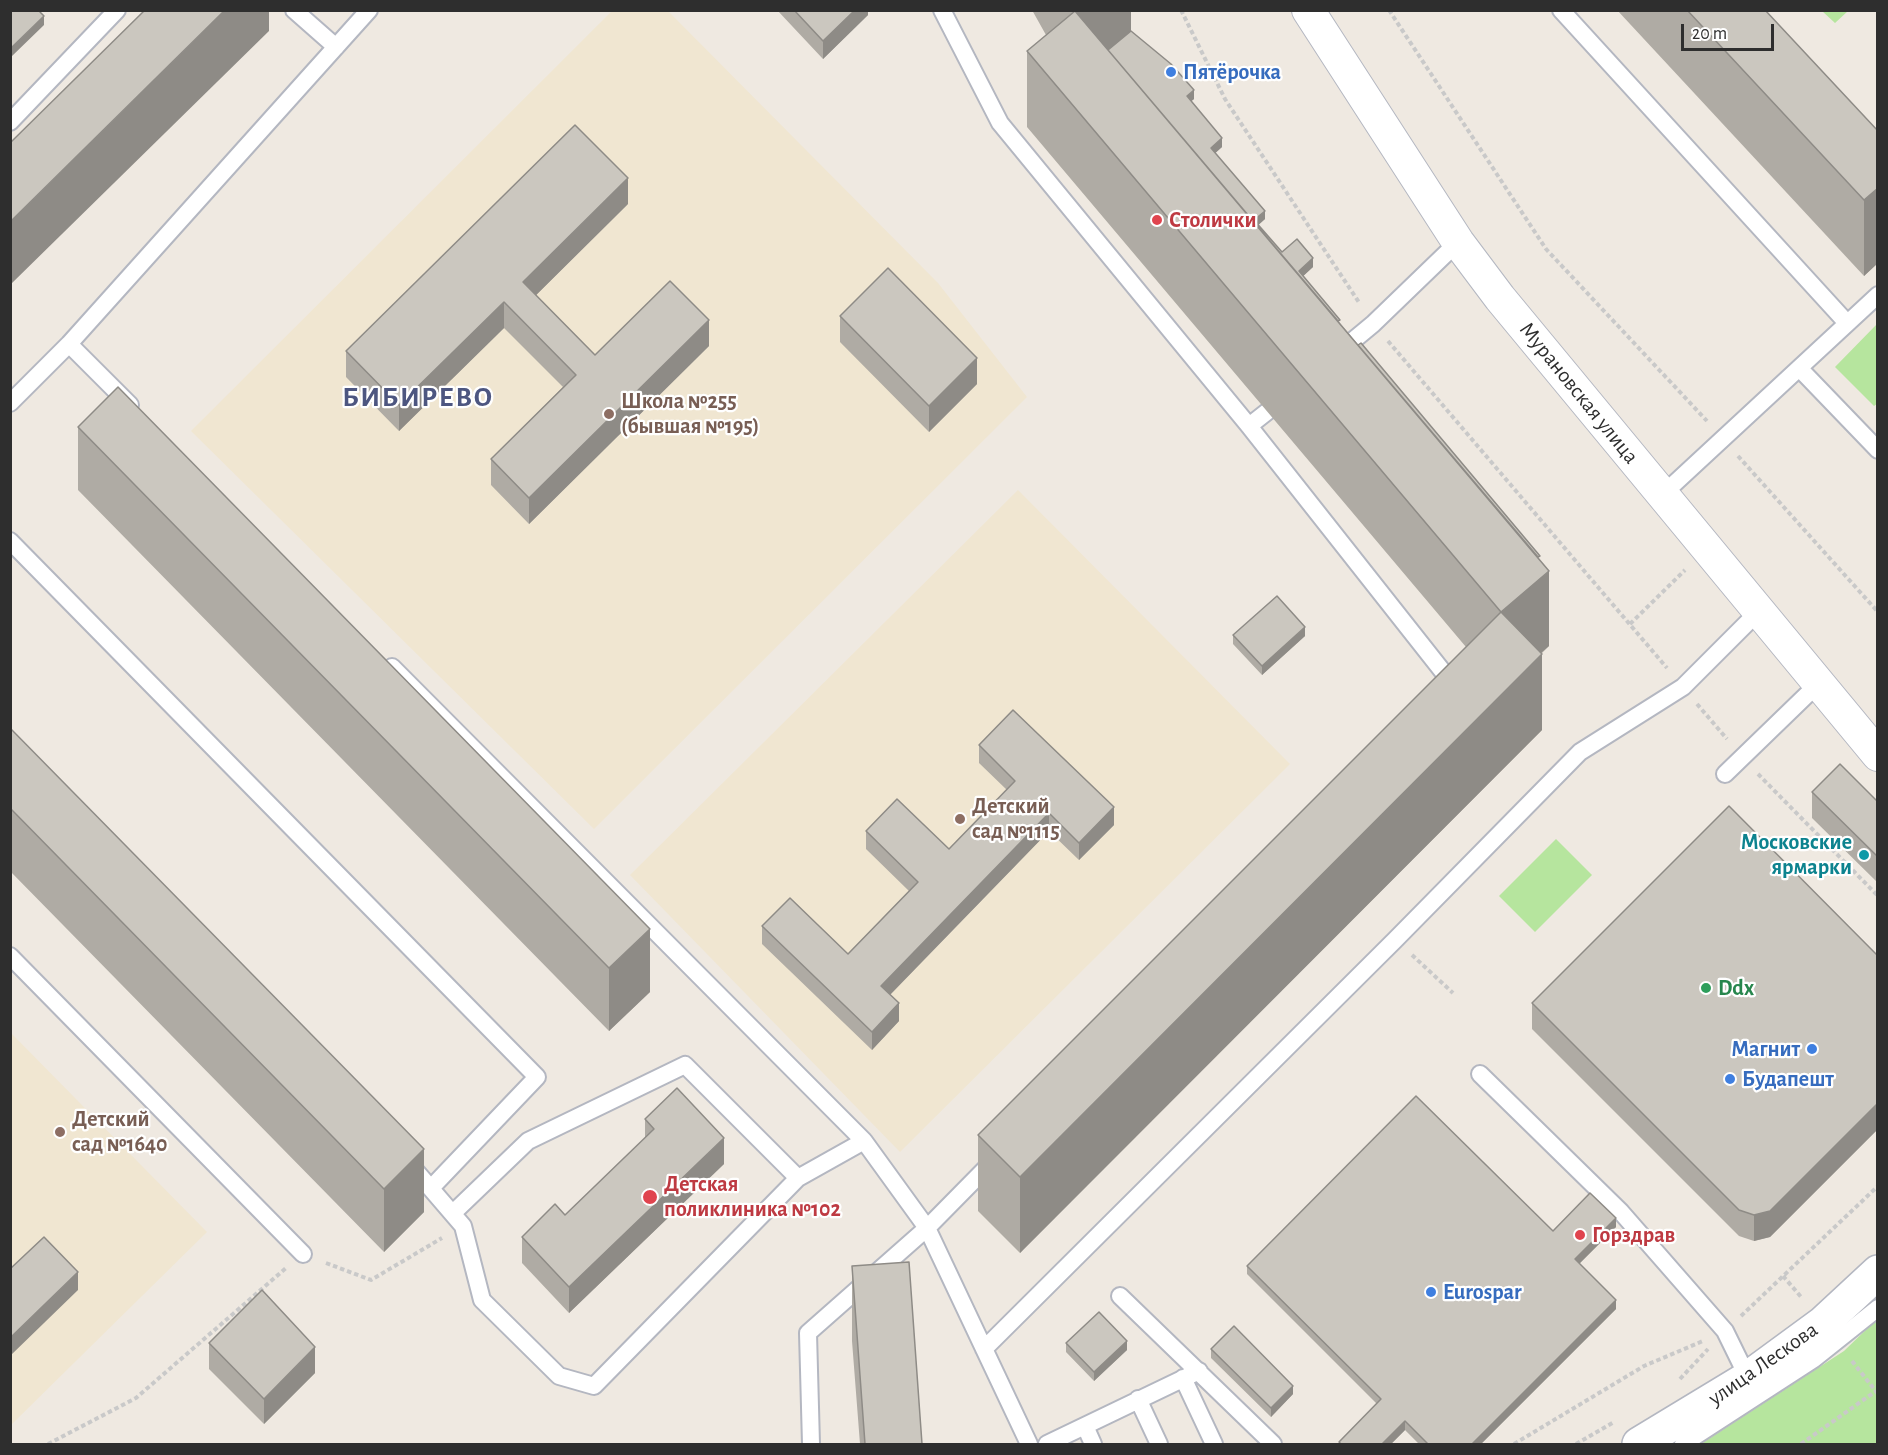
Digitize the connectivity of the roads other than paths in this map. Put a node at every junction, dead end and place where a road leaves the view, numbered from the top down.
1 (117, 10) edge
2 (294, 10) edge
3 (369, 10) edge
4 (942, 10) edge
5 (1308, 10) edge
6 (1561, 10) edge
7 (336, 47) junction
8 (10, 122) edge
9 (1458, 242) junction
10 (1878, 295) edge
11 (1847, 323) junction
12 (69, 344) junction
13 (1324, 364) edge
14 (1800, 369) junction
15 (10, 403) edge
16 (1268, 411) dead end
17 (146, 420) edge
18 (1249, 426) junction
19 (1878, 450) edge
20 (1662, 495) junction
21 (10, 541) edge
22 (1758, 612) junction
23 (382, 657) edge
24 (1818, 684) junction
25 (1449, 698) edge
26 (1878, 755) edge
27 (1725, 774) dead end
28 (10, 956) edge
29 (1480, 1074) dead end
30 (864, 1141) junction
31 (1003, 1151) edge
32 (399, 1152) edge
33 (798, 1178) junction
34 (432, 1187) junction
35 (458, 1220) junction
36 (927, 1228) junction
37 (303, 1254) road end
38 (1878, 1272) edge
39 (1120, 1296) dead end
40 (1878, 1308) edge
41 (984, 1349) junction
42 (1191, 1374) junction
43 (1748, 1378) junction
44 (1138, 1399) junction
45 (1085, 1426) junction
46 (1631, 1431) edge
47 (811, 1444) edge
48 (1029, 1444) edge
49 (1047, 1444) edge
50 (1093, 1444) edge
51 (1159, 1444) edge
52 (1214, 1444) edge
53 (1274, 1444) edge
54 (1683, 1444) edge

1 - 8 lane
2 - 7 lane
3 - 7 lane
4 - 18 lane
5 - 9 street, Мурановская улица
6 - 11 lane
7 - 12 lane
9 - 13 lane
9 - 20 street, Мурановская улица
10 - 11 lane
11 - 14 lane
12 - 15 lane
12 - 17 lane
14 - 19 lane
14 - 20 lane
16 - 18 lane
18 - 25 lane
20 - 22 street, Мурановская улица
21 - 34 lane
22 - 24 street, Мурановская улица
22 - 41 lane
23 - 30 lane
24 - 26 street, Мурановская улица
24 - 27 lane
28 - 37 lane
29 - 43 lane
30 - 33 lane
30 - 36 lane
31 - 36 lane
32 - 34 lane
33 - 35 lane
33 - 35 lane
34 - 35 lane
36 - 41 lane
36 - 47 lane
38 - 43 main road, улица Лескова
39 - 42 lane
40 - 54 lane, улица Лескова
41 - 48 lane
42 - 44 lane
42 - 52 lane
42 - 53 lane
43 - 46 main road, улица Лескова
44 - 45 lane
44 - 51 lane
45 - 49 lane
45 - 50 lane

